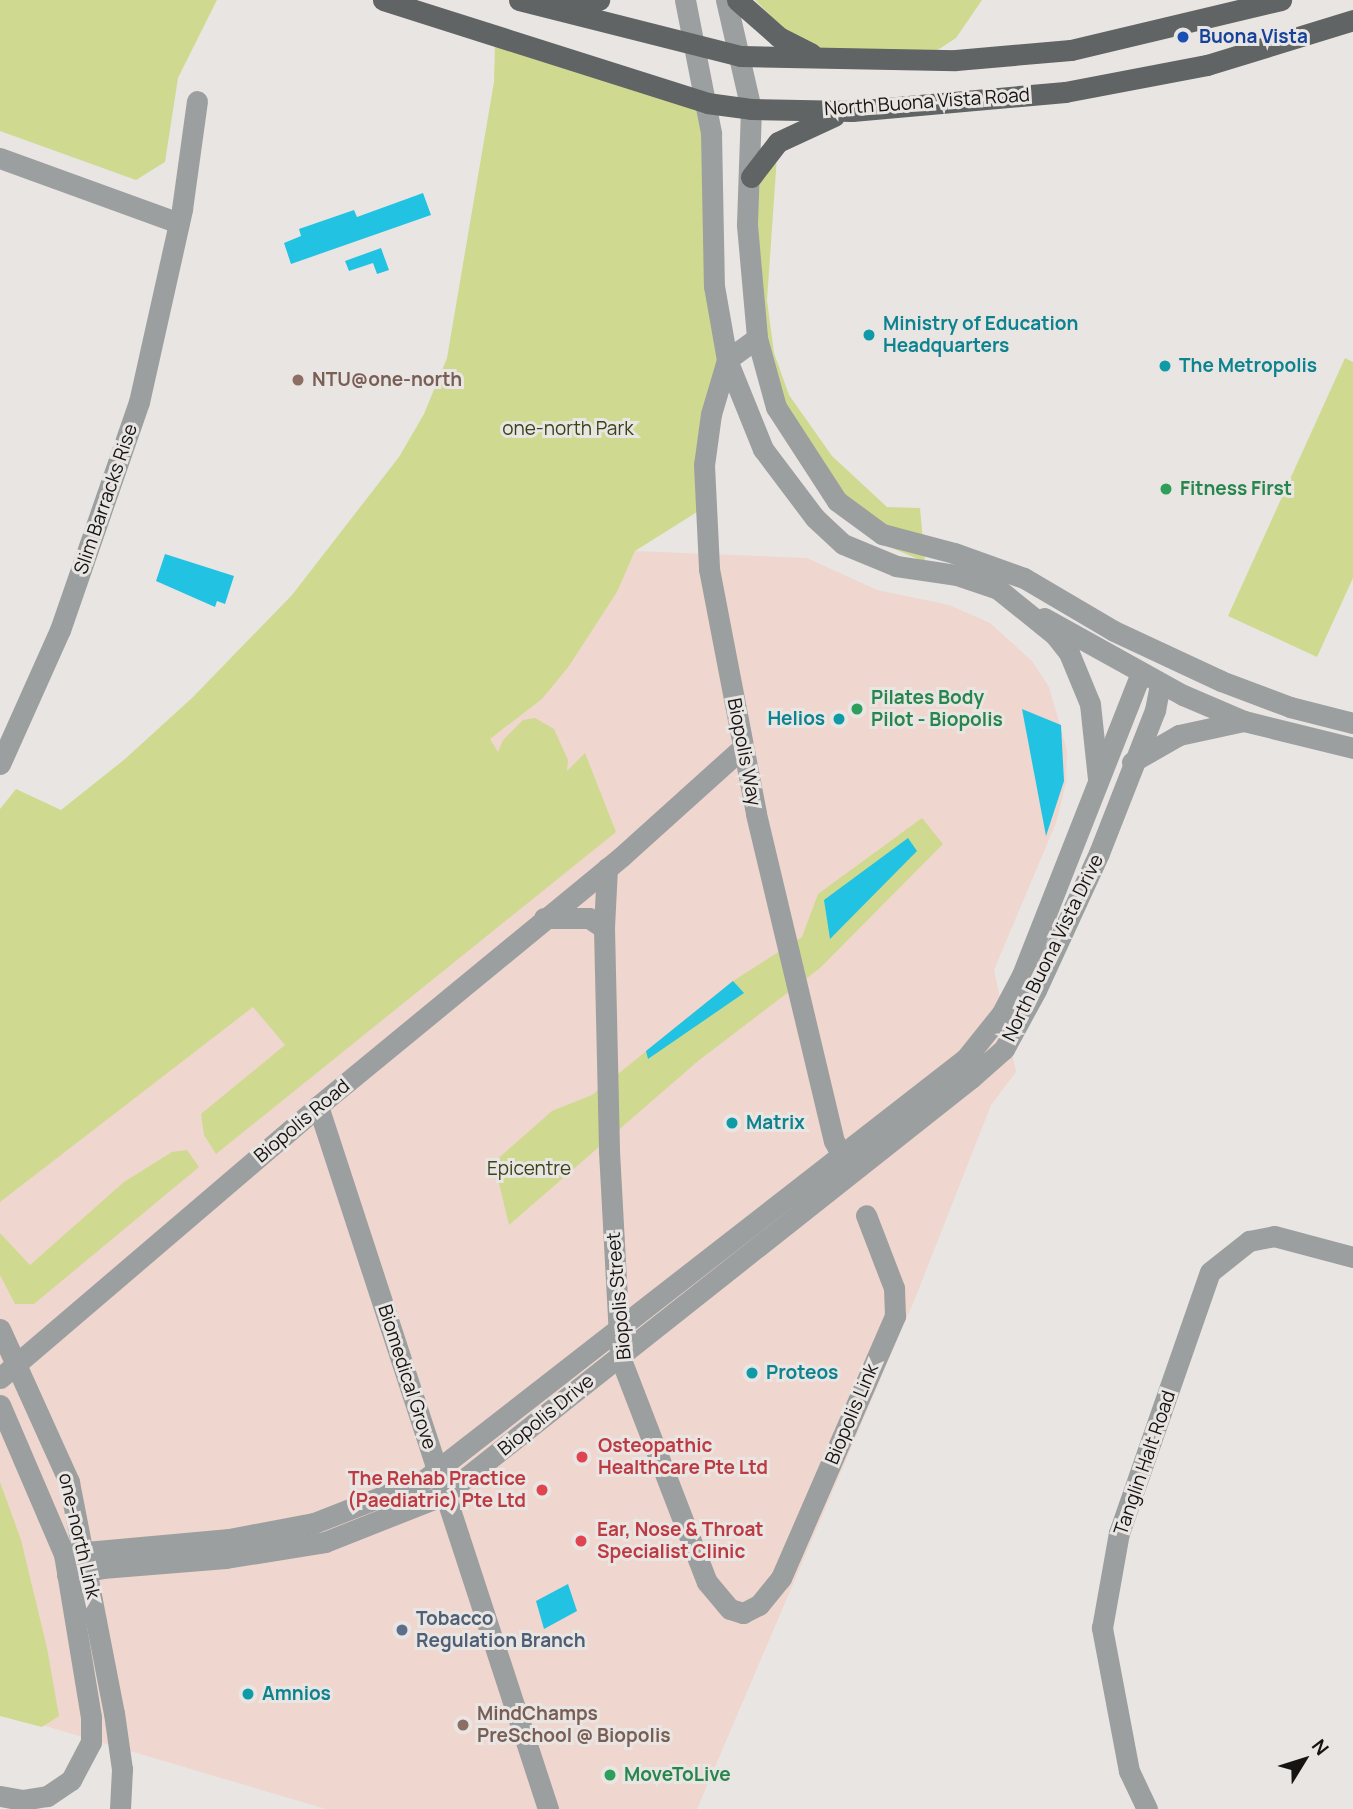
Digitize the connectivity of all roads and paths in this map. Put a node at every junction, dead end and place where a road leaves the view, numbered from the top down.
1 (383, 0) edge
2 (519, 0) edge
3 (599, 0) edge
4 (685, 0) edge
5 (726, 0) edge
6 (737, 0) edge
7 (1281, 0) edge
8 (552, 9) junction
9 (1353, 20) edge
10 (696, 47) junction
11 (740, 55) junction
12 (825, 58) junction
13 (197, 101) dead end
14 (707, 103) junction
15 (751, 109) junction
16 (852, 111) junction
17 (0, 158) edge
18 (751, 177) junction
19 (179, 223) junction
20 (757, 338) junction
21 (727, 360) junction
22 (1030, 611) junction
23 (1161, 652) junction
24 (1141, 673) junction
25 (1160, 684) junction
26 (1244, 720) junction
27 (1353, 723) edge
28 (742, 748) junction
29 (1353, 748) edge
30 (1132, 762) junction
31 (0, 764) edge
32 (1099, 785) junction
33 (607, 869) junction
34 (544, 918) junction
35 (604, 928) junction
36 (318, 1106) junction
37 (846, 1163) junction
38 (866, 1215) dead end
39 (1353, 1257) edge
40 (618, 1324) junction
41 (0, 1329) edge
42 (620, 1357) junction
43 (18, 1364) junction
44 (0, 1378) edge
45 (0, 1405) edge
46 (437, 1470) junction
47 (444, 1495) junction
48 (79, 1558) junction
49 (759, 1605) joint
50 (0, 1796) edge
51 (120, 1809) edge
52 (548, 1809) edge
53 (1147, 1809) edge

1 - 14 main road, North Buona Vista Road
2 - 8 main road, North Buona Vista Road
3 - 8 main road
4 - 10 street, North Buona Vista Drive
5 - 11 street
6 - 12 main road
7 - 12 main road, North Buona Vista Road
8 - 10 main road, North Buona Vista Road
9 - 16 main road, North Buona Vista Road
10 - 11 main road, North Buona Vista Road
10 - 14 street, North Buona Vista Drive
11 - 12 main road, North Buona Vista Road
11 - 15 street
13 - 19 street, Slim Barracks Rise
14 - 15 main road, North Buona Vista Road
14 - 21 street, North Buona Vista Drive
15 - 16 main road, North Buona Vista Road
15 - 18 street
16 - 18 main road
17 - 19 street
18 - 20 street
19 - 31 street, Slim Barracks Rise
20 - 21 street
20 - 23 street
21 - 22 street, North Buona Vista Drive
21 - 28 street, Biopolis Way
22 - 24 street, North Buona Vista Drive
22 - 32 street, North Buona Vista Drive
23 - 24 street, North Buona Vista Drive
23 - 25 street
23 - 27 street
24 - 25 street, North Buona Vista Drive
24 - 32 street, North Buona Vista Drive
25 - 26 street
25 - 30 street, North Buona Vista Drive
26 - 29 street
26 - 30 street
28 - 33 street
28 - 37 street, Biopolis Way
30 - 37 street, North Buona Vista Drive
32 - 37 street, North Buona Vista Drive
33 - 34 street, Biopolis Road
33 - 35 street, Biopolis Street
34 - 35 street
34 - 36 street, Biopolis Road
35 - 40 street, Biopolis Street
36 - 43 street, Biopolis Road
36 - 46 street, Biomedical Grove
37 - 40 street, Biopolis Drive
37 - 42 street, Biopolis Drive
38 - 49 street, Biopolis Link
39 - 53 street, Tanglin Halt Road
40 - 42 street, Biopolis Street
40 - 46 street, Biopolis Drive
41 - 43 street, one-north Link
42 - 47 street, Biopolis Drive
42 - 49 street, Biopolis Street
43 - 44 street, Biopolis Road
43 - 48 street, one-north Link
45 - 48 street, one-north Link
46 - 47 street, Biomedical Grove
46 - 48 street, Biopolis Drive
47 - 48 street, Biopolis Drive
47 - 52 street, Biomedical Grove
48 - 50 street, one-north Link
48 - 51 street, one-north Link

